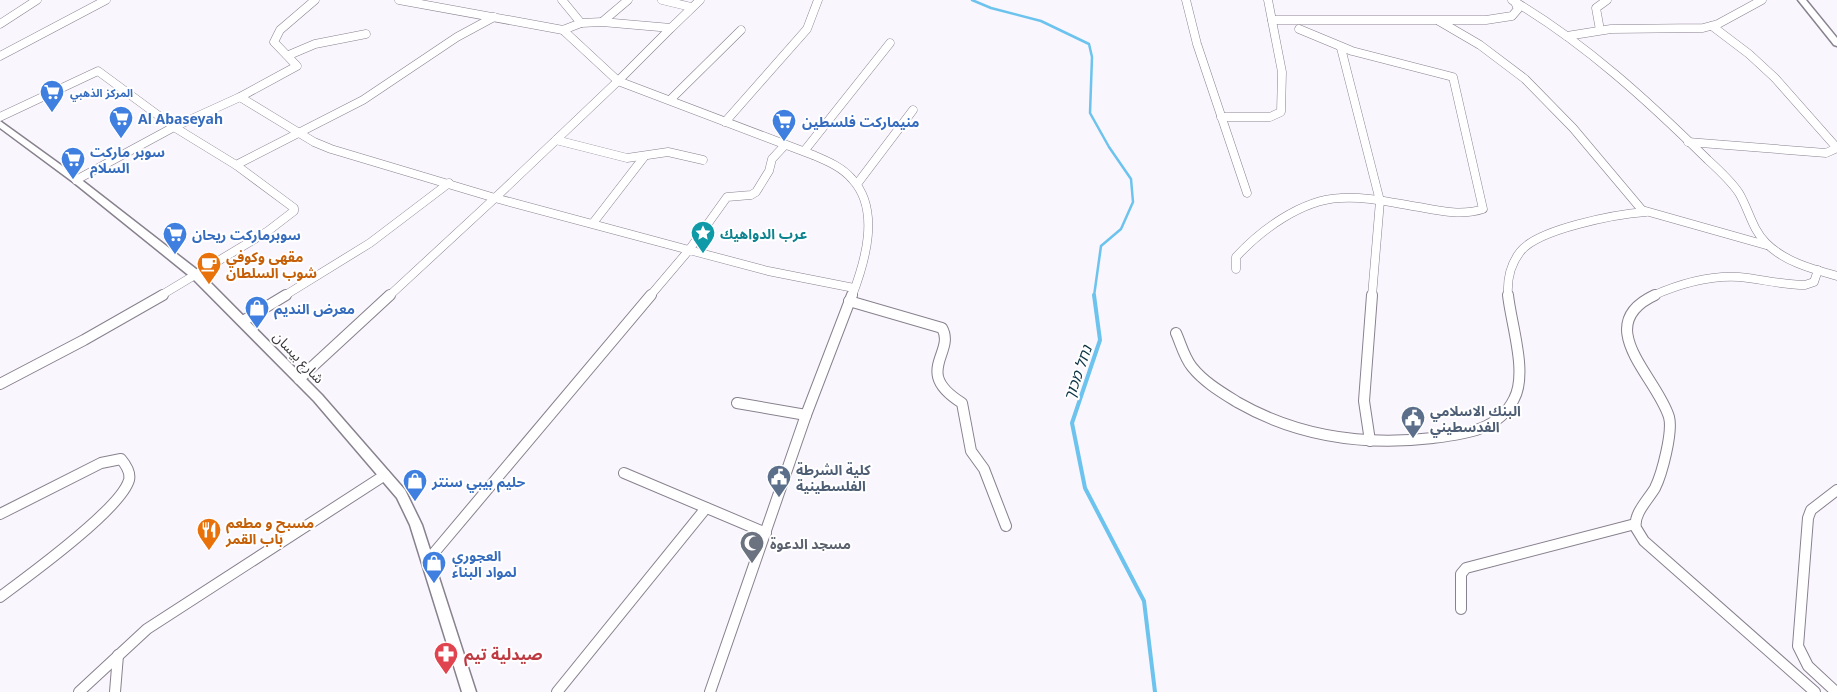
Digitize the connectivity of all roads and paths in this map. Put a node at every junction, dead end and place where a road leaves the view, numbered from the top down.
1 (37, 0) edge
2 (106, 0) edge
3 (315, 0) edge
4 (399, 0) edge
5 (562, 0) edge
6 (628, 0) edge
7 (662, 0) edge
8 (700, 0) edge
9 (818, 0) edge
10 (1186, 0) edge
11 (1268, 0) edge
12 (1607, 0) edge
13 (1762, 0) edge
14 (1802, 0) edge
15 (1513, 1) edge
16 (691, 7) junction
17 (1512, 16) junction
18 (494, 17) junction
19 (1272, 20) junction
20 (1544, 20) junction
21 (1439, 21) junction
22 (602, 22) junction
23 (0, 24) edge
24 (581, 24) junction
25 (1712, 26) junction
26 (671, 28) junction
27 (1299, 29) dead end
28 (564, 30) junction
29 (741, 30) dead end
30 (1600, 30) junction
31 (366, 34) dead end
32 (1567, 36) junction
33 (890, 43) dead end
34 (1837, 43) edge
35 (1341, 48) junction
36 (0, 56) edge
37 (289, 56) junction
38 (618, 81) junction
39 (240, 97) junction
40 (670, 100) junction
41 (913, 110) dead end
42 (0, 118) edge
43 (1221, 118) junction
44 (725, 122) junction
45 (0, 124) edge
46 (174, 127) junction
47 (299, 132) junction
48 (556, 140) junction
49 (1688, 142) junction
50 (784, 145) junction
51 (1836, 145) edge
52 (806, 150) junction
53 (1826, 152) junction
54 (1837, 155) edge
55 (644, 157) junction
56 (703, 160) dead end
57 (236, 165) junction
58 (76, 180) junction
59 (449, 183) junction
60 (857, 184) junction
61 (1247, 193) dead end
62 (495, 198) junction
63 (1380, 201) junction
64 (1646, 212) junction
65 (593, 223) junction
66 (1771, 247) junction
67 (689, 250) junction
68 (1236, 269) dead end
69 (1818, 270) junction
70 (196, 275) junction
71 (1837, 276) edge
72 (854, 288) junction
73 (849, 301) junction
74 (242, 321) junction
75 (1176, 333) dead end
76 (299, 379) junction
77 (0, 384) edge
78 (737, 403) dead end
79 (806, 415) junction
80 (1370, 441) junction
81 (624, 473) dead end
82 (385, 475) junction
83 (1837, 490) edge
84 (706, 508) junction
85 (0, 514) edge
86 (1635, 524) junction
87 (1006, 526) dead end
88 (766, 533) junction
89 (428, 560) junction
90 (0, 597) edge
91 (1461, 609) dead end
92 (118, 655) junction
93 (79, 692) edge
94 (115, 692) edge
95 (469, 692) edge
96 (557, 692) edge
97 (710, 692) edge
98 (1815, 692) edge
99 (1836, 692) edge

1 - 23 street
2 - 36 street
3 - 37 street
4 - 18 street
5 - 24 street
6 - 22 street
7 - 16 street
8 - 16 street
9 - 44 street
10 - 43 street
11 - 19 street
12 - 30 street
13 - 25 street
14 - 34 street
15 - 17 street
15 - 20 street
16 - 26 street
17 - 20 street
17 - 21 street
18 - 28 street
18 - 47 street
19 - 21 street
19 - 43 street
20 - 32 street
21 - 64 street
22 - 24 street
22 - 26 street
24 - 28 street
25 - 30 street
25 - 51 street
26 - 38 street
27 - 35 street
28 - 38 street
29 - 40 street
30 - 32 street
31 - 37 street
32 - 49 street
33 - 52 street
35 - 63 street
35 - 63 street
37 - 39 street
38 - 40 street
38 - 48 street
39 - 46 street
39 - 47 street
40 - 44 street
41 - 60 street
42 - 46 street
43 - 61 street
44 - 50 street
45 - 58 street, شارع بيسان
46 - 57 street
46 - 58 street
47 - 57 street
47 - 59 street
48 - 55 street
48 - 62 street
49 - 53 street
49 - 66 street
50 - 52 street
50 - 67 street
51 - 53 street
52 - 60 street
53 - 54 street
55 - 56 street
55 - 65 street
57 - 70 street
58 - 70 street, شارع بيسان
59 - 62 street
59 - 74 street
60 - 72 street
62 - 65 street
62 - 76 street
63 - 68 street
63 - 80 street
64 - 66 street
64 - 80 street
65 - 67 street
66 - 69 street
67 - 72 street
67 - 89 street
69 - 71 street
69 - 86 street
70 - 74 street, شارع بيسان
70 - 77 street
72 - 73 street
73 - 79 street
73 - 87 street
74 - 76 street, شارع بيسان
75 - 80 street
76 - 82 street, شارع بيسان
78 - 79 street
79 - 88 street
81 - 84 street
82 - 89 street, شارع بيسان
82 - 92 street
83 - 99 street
84 - 88 street
84 - 96 street
85 - 90 street
86 - 91 street
86 - 98 street
88 - 97 street
89 - 95 street, شارع بيسان
92 - 93 street
92 - 94 street

